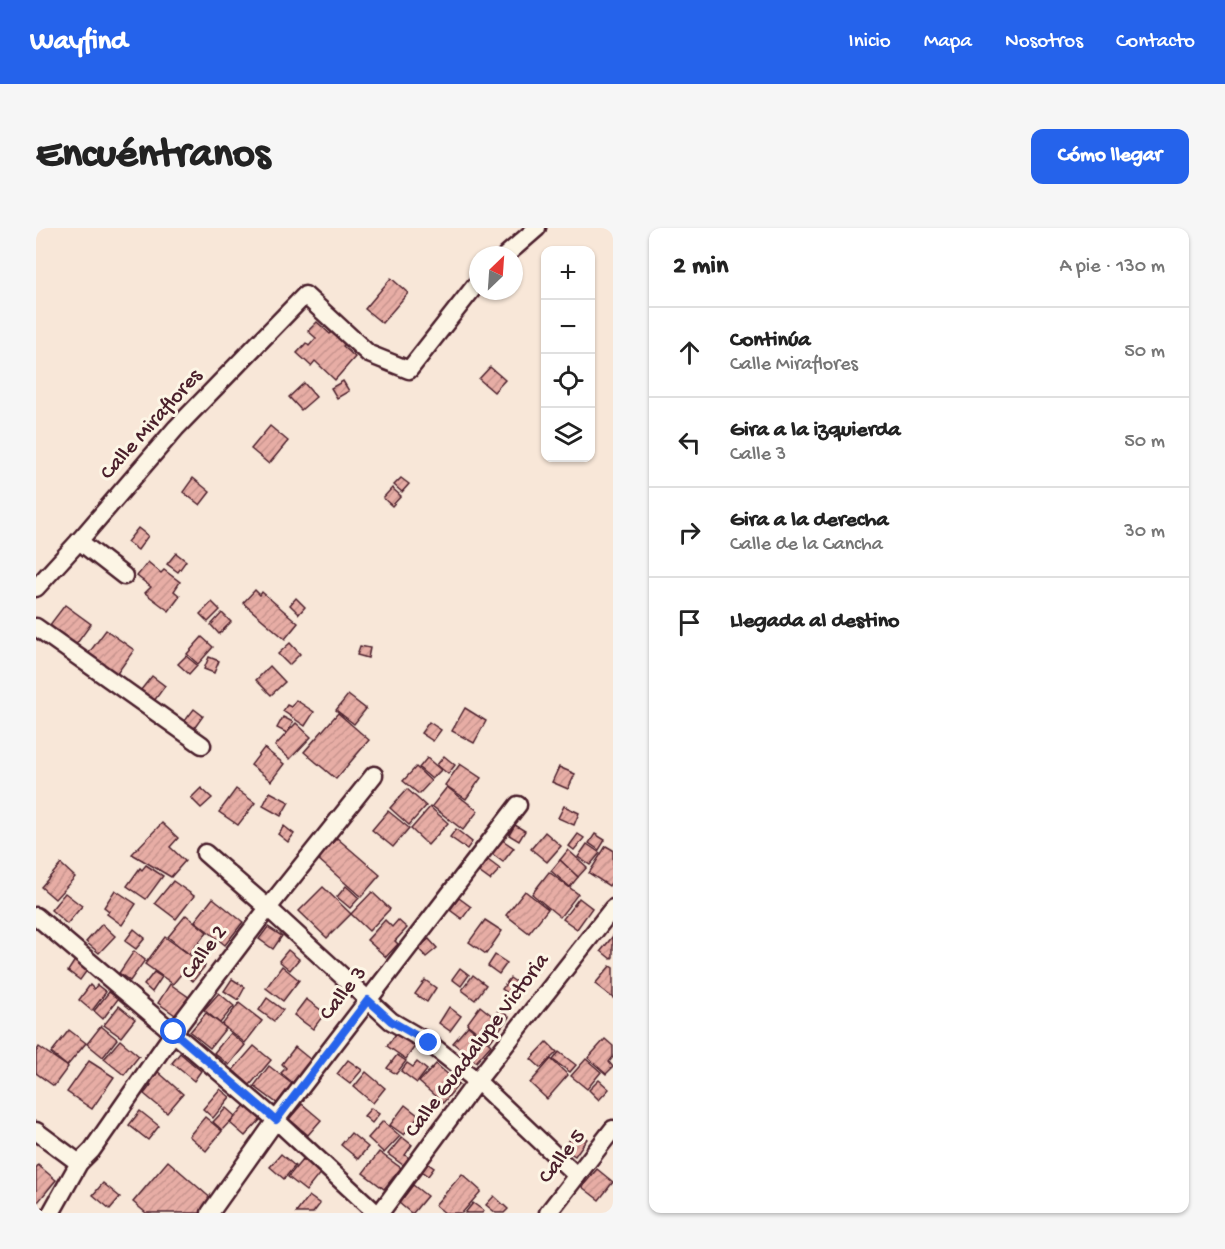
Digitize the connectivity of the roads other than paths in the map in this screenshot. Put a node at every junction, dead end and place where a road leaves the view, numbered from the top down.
1 (537, 228) edge
2 (516, 246) edge
3 (469, 293) edge
4 (79, 541) junction
5 (124, 576) dead end
6 (36, 588) edge
7 (36, 627) edge
8 (202, 745) dead end
9 (374, 775) dead end
10 (518, 805) dead end
11 (205, 853) dead end
12 (268, 908) junction
13 (613, 908) edge
14 (36, 916) edge
15 (368, 1000) junction
16 (174, 1032) junction
17 (477, 1082) junction
18 (276, 1120) junction
19 (613, 1129) edge
20 (36, 1131) edge
21 (80, 1164) junction
22 (577, 1176) junction
23 (51, 1213) edge
24 (210, 1213) edge
25 (378, 1213) edge
26 (548, 1213) edge

1 - 2 street
3 - 4 street, Calle Miraflores
4 - 5 street
4 - 6 street, Calle Miraflores
7 - 8 street
9 - 12 street, Calle 2
10 - 15 street, Calle 3
11 - 12 street
12 - 15 street
12 - 16 street, Calle 2
13 - 17 street, Calle Guadalupe Victoria
14 - 16 street
15 - 17 street
15 - 18 street, Calle 3
16 - 18 street
16 - 21 street, Calle 2
17 - 22 street
17 - 25 street, Calle Guadalupe Victoria
18 - 24 street, Calle 3
18 - 25 street
19 - 22 street, Calle 5
20 - 21 street
21 - 23 street, Calle 2
22 - 26 street, Calle 5

